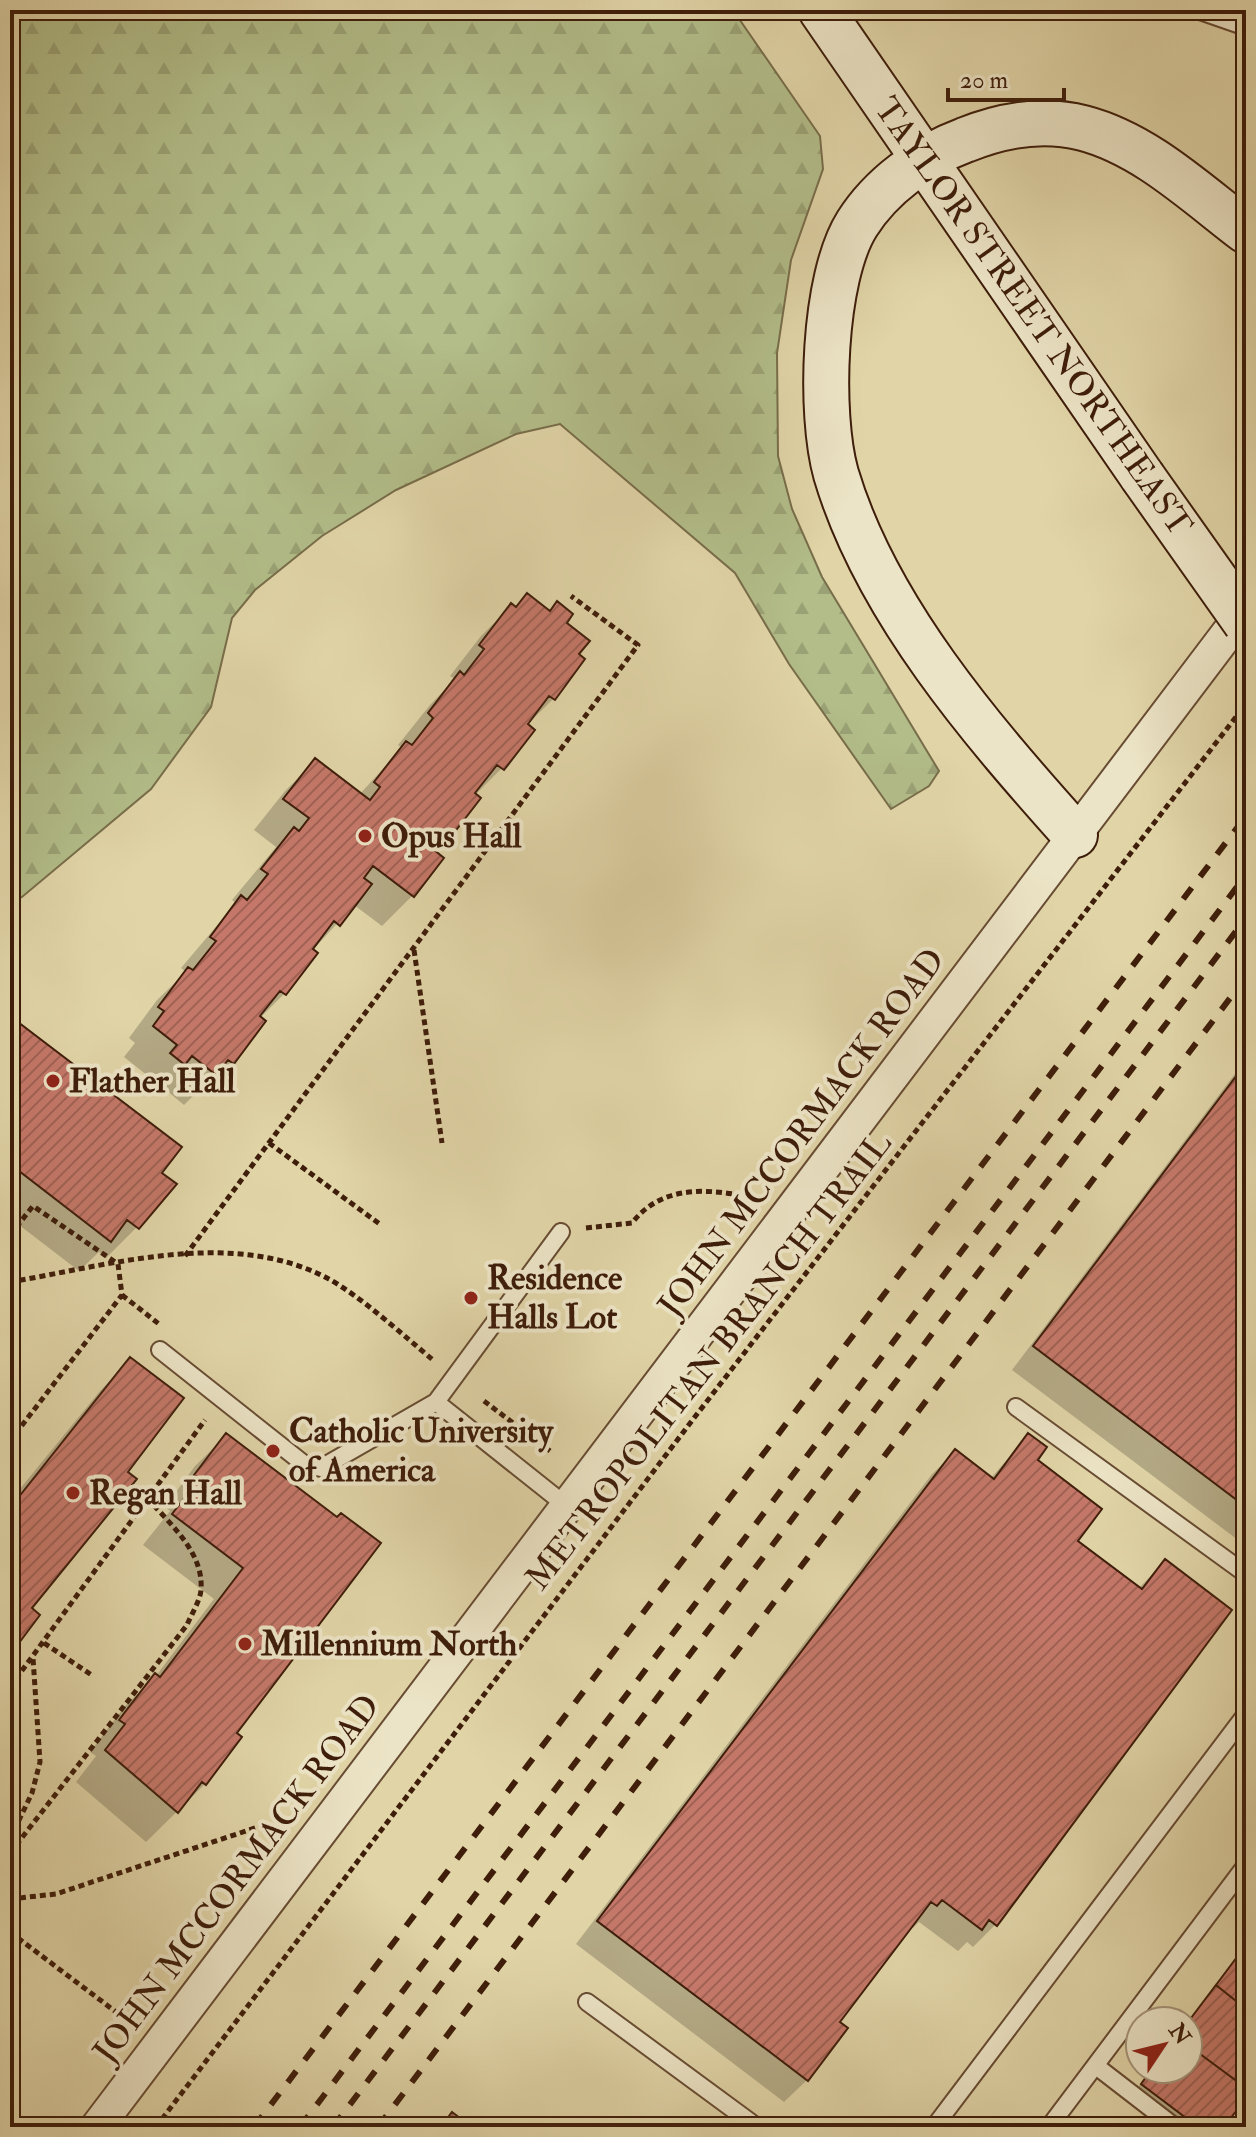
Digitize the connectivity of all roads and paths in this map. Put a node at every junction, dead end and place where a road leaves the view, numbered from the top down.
1 (821, 10) edge
2 (1197, 10) edge
3 (1246, 27) edge
4 (923, 160) junction
5 (1246, 231) edge
6 (571, 596) dead end
7 (1246, 609) edge
8 (1246, 623) edge
9 (1246, 704) edge
10 (1075, 835) junction
11 (414, 948) junction
12 (269, 1143) junction
13 (442, 1143) dead end
14 (739, 1195) dead end
15 (381, 1225) dead end
16 (561, 1232) joint
17 (10, 1235) edge
18 (185, 1256) junction
19 (118, 1264) junction
20 (10, 1282) edge
21 (122, 1295) junction
22 (160, 1350) joint
23 (455, 1378) junction
24 (436, 1402) junction
25 (214, 1407) dead end
26 (1016, 1407) dead end
27 (10, 1441) edge
28 (550, 1451) dead end
29 (149, 1500) junction
30 (568, 1507) junction
31 (1246, 1574) edge
32 (44, 1643) junction
33 (33, 1658) junction
34 (93, 1676) dead end
35 (10, 1687) edge
36 (1246, 1714) edge
37 (267, 1824) dead end
38 (10, 1839) edge
39 (10, 1853) edge
40 (1246, 1865) edge
41 (10, 1899) edge
42 (10, 1932) edge
43 (587, 2002) dead end
44 (120, 2015) dead end
45 (1096, 2066) junction
46 (97, 2127) edge
47 (156, 2127) edge
48 (757, 2127) edge
49 (934, 2127) edge
50 (1049, 2127) edge
51 (1175, 2127) edge

1 - 4 main road, TAYLOR STREET NORTHEAST
2 - 3 lane
4 - 5 main road
4 - 8 main road, TAYLOR STREET NORTHEAST, bridge
4 - 10 main road
6 - 11 path
7 - 10 street, JOHN MCCORMACK ROAD
9 - 47 path, METROPOLITAN BRANCH TRAIL
10 - 30 street, JOHN MCCORMACK ROAD
11 - 12 path
11 - 13 path
12 - 15 path
12 - 18 path
14 - 16 path
16 - 23 lane
17 - 19 path
18 - 19 path
18 - 23 path
19 - 20 path
19 - 21 path
21 - 22 path
21 - 27 path
22 - 24 lane
23 - 24 lane
23 - 28 path
24 - 30 lane
25 - 29 path
26 - 31 lane
29 - 32 path
29 - 39 path
30 - 46 street, JOHN MCCORMACK ROAD
32 - 33 path
32 - 34 path
33 - 35 path
33 - 38 path
36 - 49 lane
37 - 41 path
40 - 45 lane
42 - 44 path
43 - 48 lane
45 - 50 lane
45 - 51 lane

